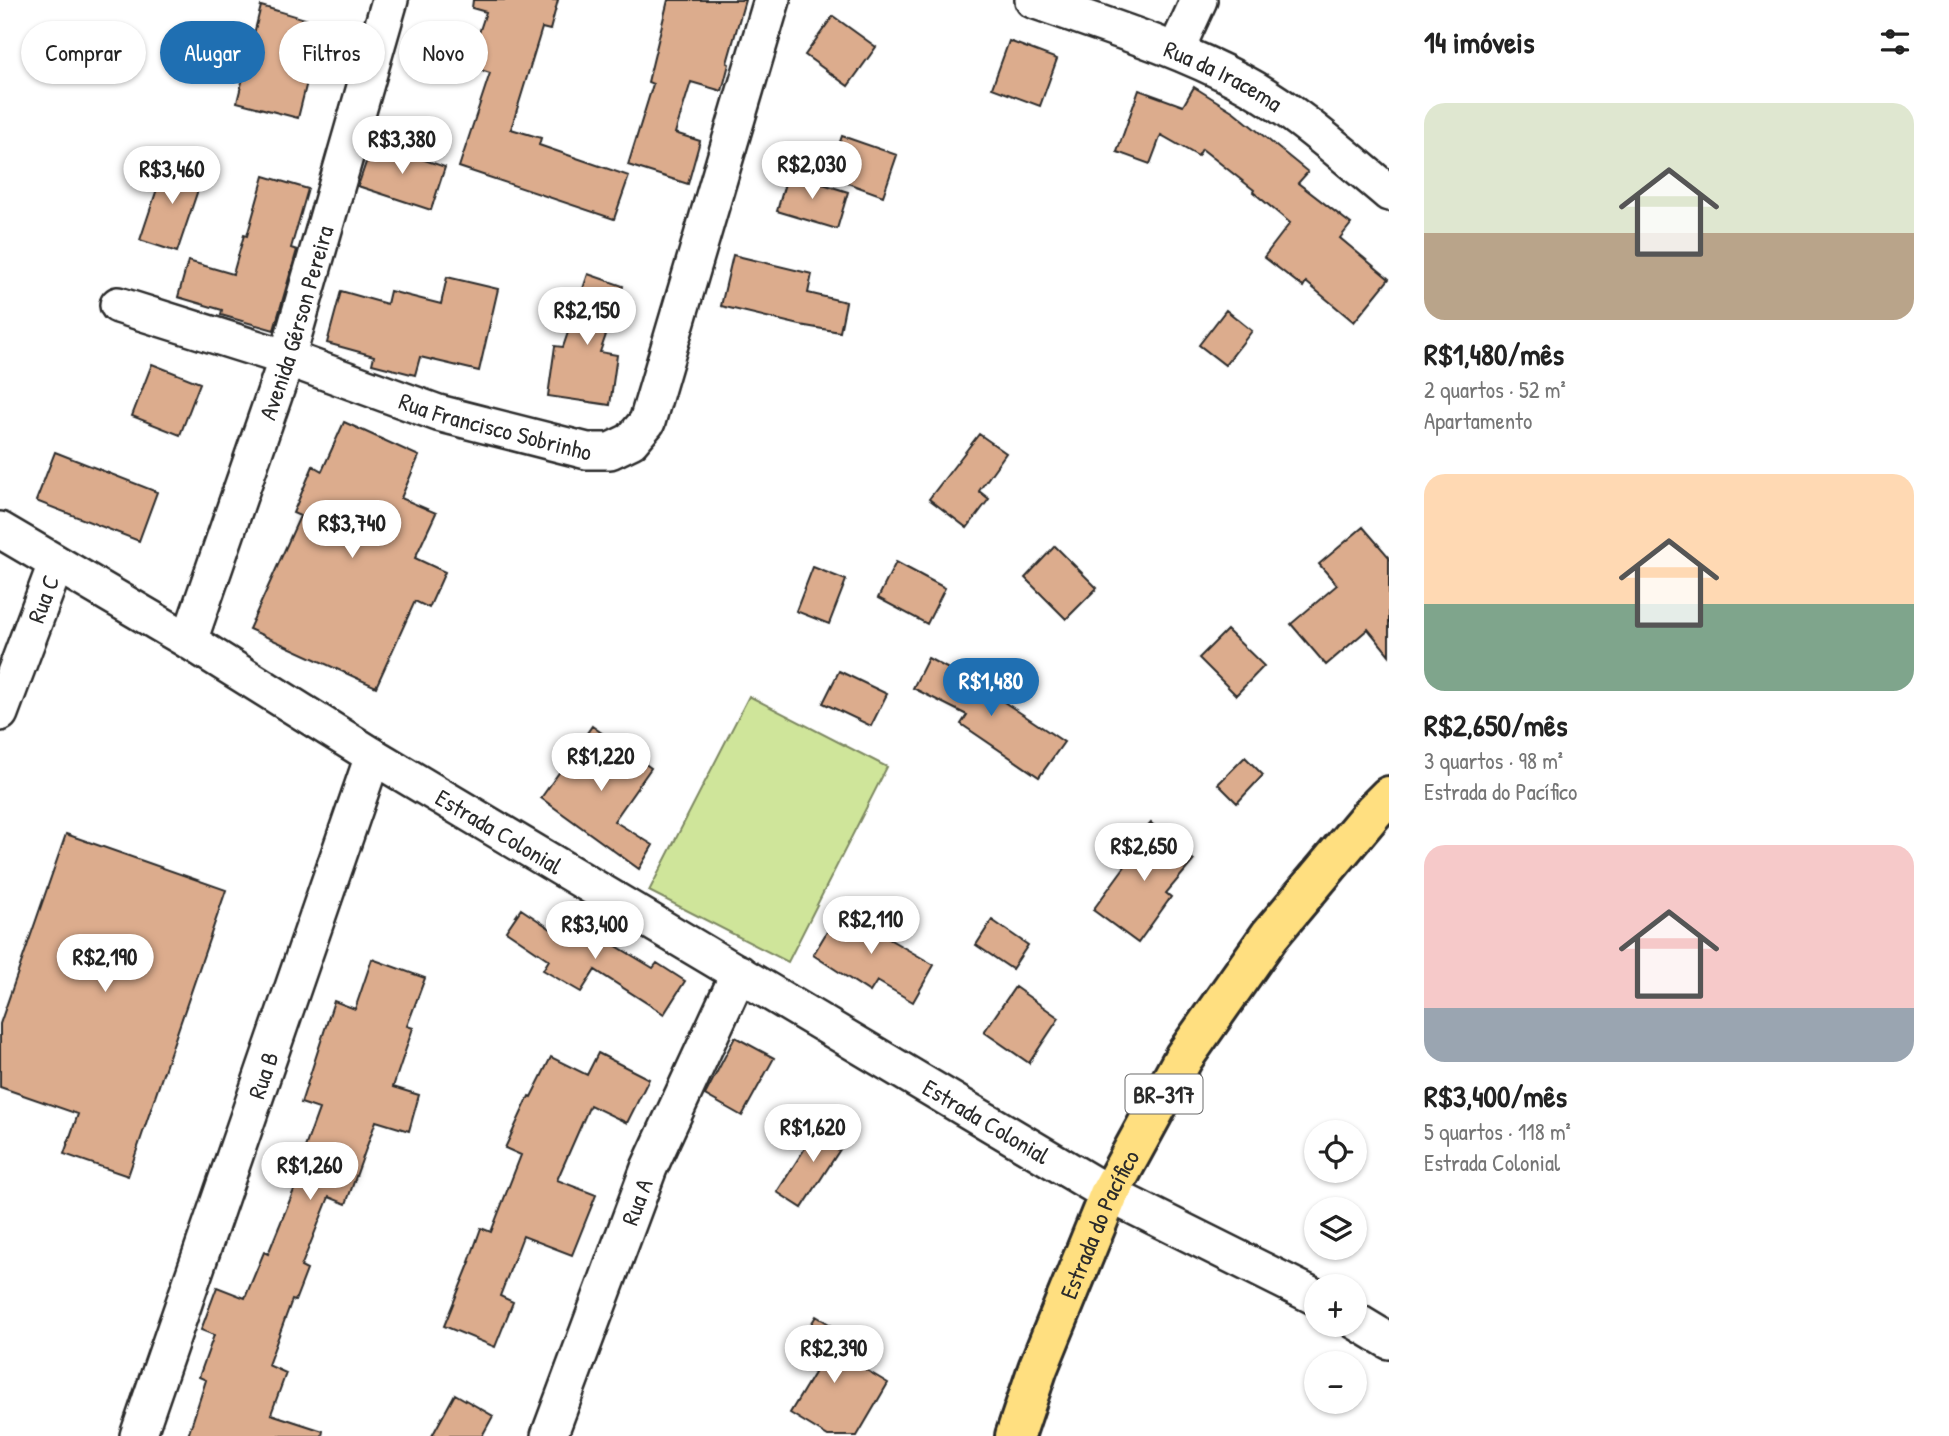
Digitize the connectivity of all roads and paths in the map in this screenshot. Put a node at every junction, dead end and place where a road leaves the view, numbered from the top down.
1 (390, 0) edge
2 (772, 0) edge
3 (1032, 0) edge
4 (1199, 0) edge
5 (1176, 50) junction
6 (1389, 193) edge
7 (118, 305) dead end
8 (287, 358) junction
9 (0, 530) edge
10 (56, 564) junction
11 (189, 641) junction
12 (0, 713) edge
13 (373, 756) junction
14 (1389, 796) edge
15 (739, 973) junction
16 (1109, 1194) junction
17 (1304, 1291) edge
18 (1367, 1328) edge
19 (1389, 1341) edge
20 (138, 1436) edge
21 (548, 1436) edge
22 (1015, 1436) edge

1 - 8 street, Avenida Gérson Pereira
2 - 8 street, Rua Francisco Sobrinho
3 - 5 street, Rua da Iracema
4 - 5 street
5 - 6 street, Rua da Iracema
7 - 8 street, Rua Francisco Sobrinho
8 - 11 street, Avenida Gérson Pereira
9 - 10 street, Estrada Colonial
10 - 11 street, Estrada Colonial
10 - 12 street, Rua C
11 - 13 street, Estrada Colonial
13 - 15 street, Estrada Colonial
13 - 20 street, Rua B
14 - 16 highway, Estrada do Pacífico / BR-317
15 - 16 street, Estrada Colonial
15 - 21 street, Rua A
16 - 17 street, Estrada Colonial
16 - 22 highway, Estrada do Pacífico / BR-317
18 - 19 street

